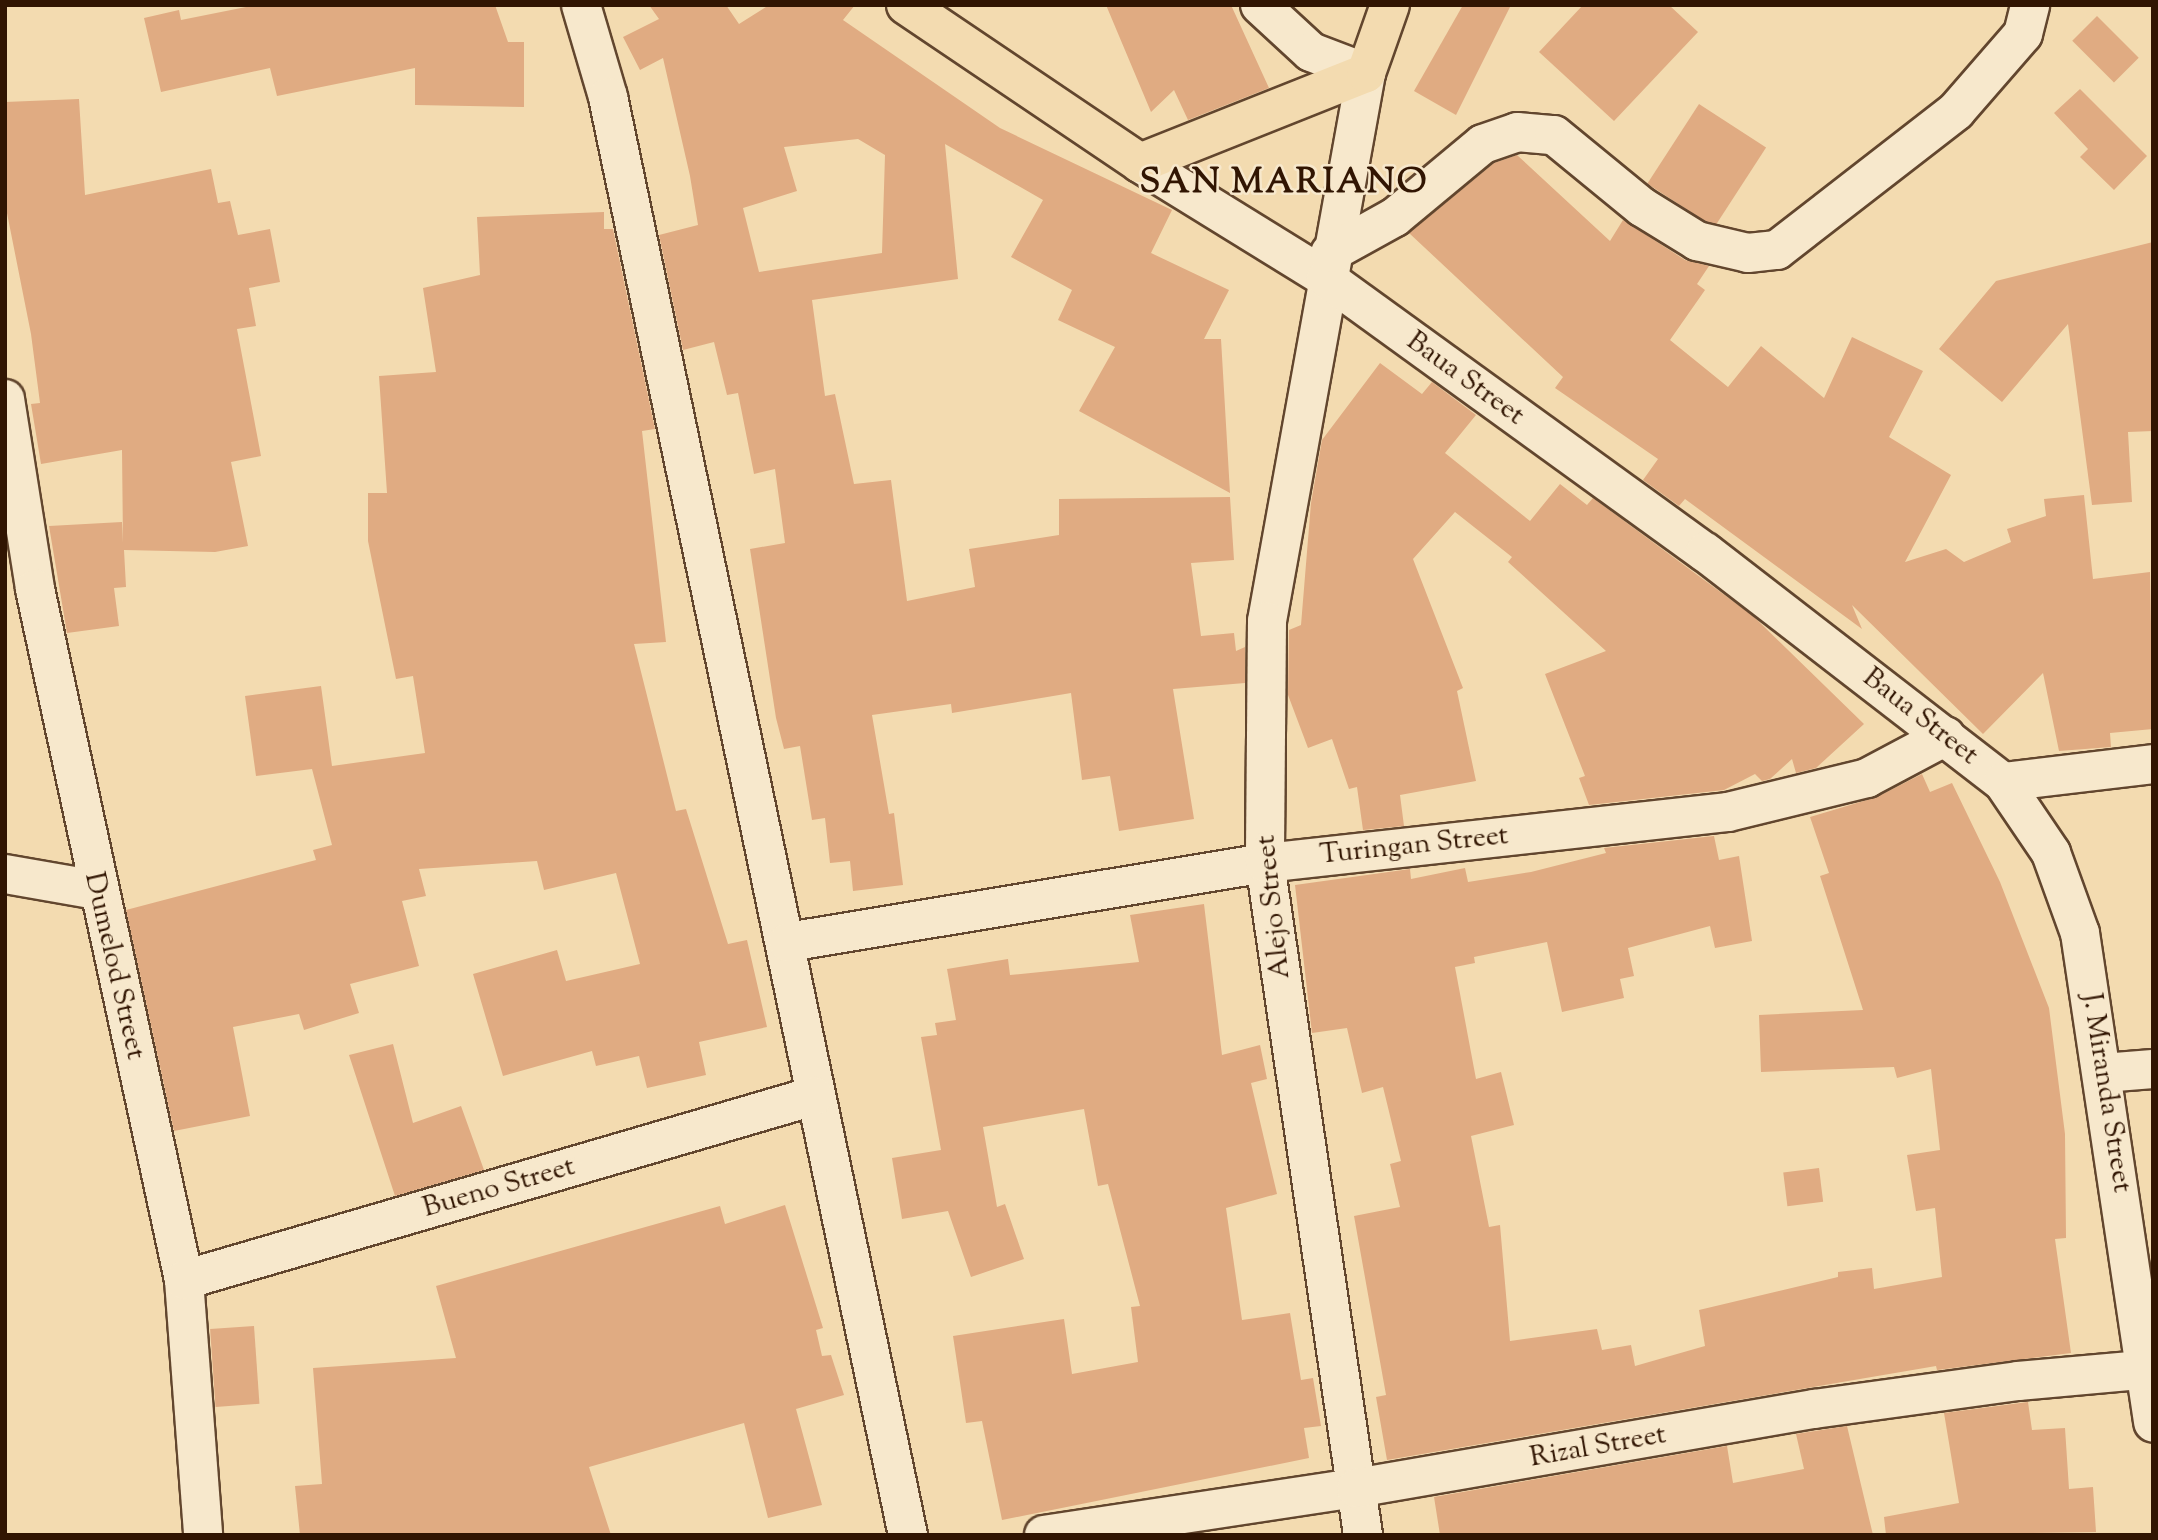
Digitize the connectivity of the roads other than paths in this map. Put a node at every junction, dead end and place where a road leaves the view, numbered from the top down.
1 (581, 5) edge
2 (906, 5) edge
3 (1260, 5) edge
4 (1390, 5) edge
5 (2030, 5) edge
6 (1366, 73) junction
7 (1140, 163) junction
8 (1328, 266) junction
9 (5, 399) edge
10 (1947, 736) junction
11 (2153, 764) edge
12 (2003, 782) junction
13 (1265, 863) junction
14 (5, 874) edge
15 (97, 890) junction
16 (788, 942) junction
17 (2153, 1069) edge
18 (2103, 1073) junction
19 (814, 1096) junction
20 (184, 1280) junction
21 (2151, 1369) edge
22 (2153, 1423) edge
23 (1356, 1488) junction
24 (203, 1535) edge
25 (908, 1535) edge
26 (1044, 1535) edge
27 (1363, 1535) edge

1 - 16 street
2 - 7 main road, Baua Street
3 - 6 street
4 - 6 main road
5 - 8 street
6 - 7 main road
6 - 8 street, Alejo Street
7 - 8 street, Baua Street
8 - 10 street, Baua Street
8 - 13 street, Alejo Street
9 - 15 street, Dumelod Street
10 - 12 street, Baua Street
10 - 13 street, Turingan Street
11 - 12 street
12 - 18 street, J. Miranda Street
13 - 16 street, Turingan Street
13 - 23 street, Alejo Street
14 - 15 street
15 - 20 street, Dumelod Street
16 - 19 street
17 - 18 street
18 - 21 street, J. Miranda Street
19 - 20 street, Bueno Street
19 - 25 street
20 - 24 street, Dumelod Street
21 - 22 street, J. Miranda Street
21 - 23 street, Rizal Street
23 - 26 street, Rizal Street
23 - 27 street, Alejo Street

